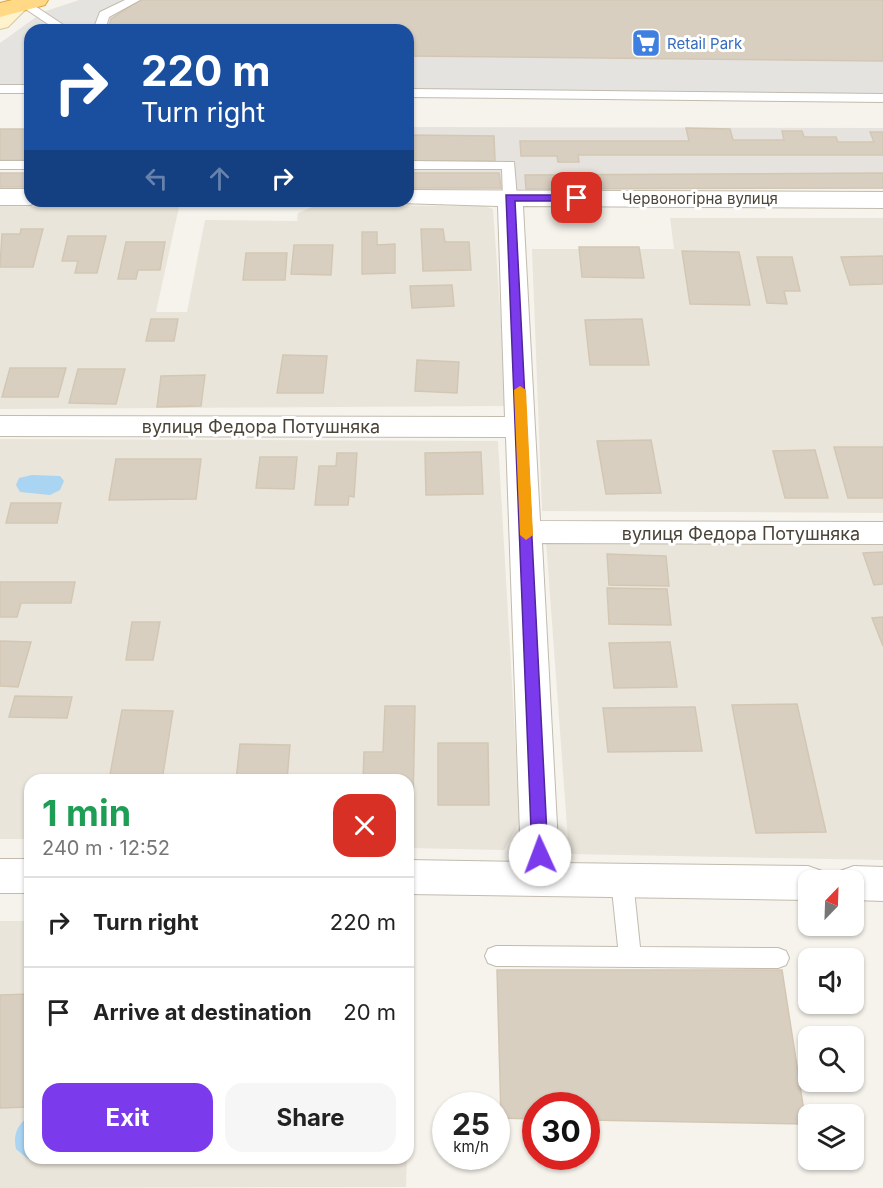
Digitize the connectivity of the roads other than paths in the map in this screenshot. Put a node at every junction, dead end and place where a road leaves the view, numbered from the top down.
1 (134, 0) edge
2 (20, 5) edge
3 (0, 22) edge
4 (54, 24) edge
5 (101, 24) edge
6 (0, 89) edge
7 (24, 89) edge
8 (414, 93) edge
9 (883, 98) edge
10 (0, 165) edge
11 (24, 165) edge
12 (414, 165) edge
13 (0, 197) edge
14 (24, 197) edge
15 (414, 198) edge
16 (510, 198) junction
17 (883, 200) edge
18 (0, 426) edge
19 (522, 427) junction
20 (526, 532) junction
21 (883, 533) edge
22 (0, 876) edge
23 (24, 876) edge
24 (414, 877) edge
25 (541, 878) junction
26 (622, 880) junction
27 (798, 883) edge
28 (864, 884) edge
29 (883, 884) edge
30 (496, 956) dead end
31 (630, 958) junction
32 (778, 958) dead end

1 - 5 lane
2 - 3 main road
2 - 4 lane
6 - 7 lane
8 - 9 lane
10 - 11 lane
12 - 16 lane
13 - 14 street
15 - 16 street, Червоногірна вулиця
16 - 17 street, Червоногірна вулиця
16 - 19 street
18 - 19 street, вулиця Федора Потушняка
19 - 20 street
20 - 21 street, вулиця Федора Потушняка
20 - 25 street
22 - 23 street
24 - 25 street
25 - 26 street
26 - 27 street
26 - 31 lane
28 - 29 street
30 - 31 lane
31 - 32 lane

